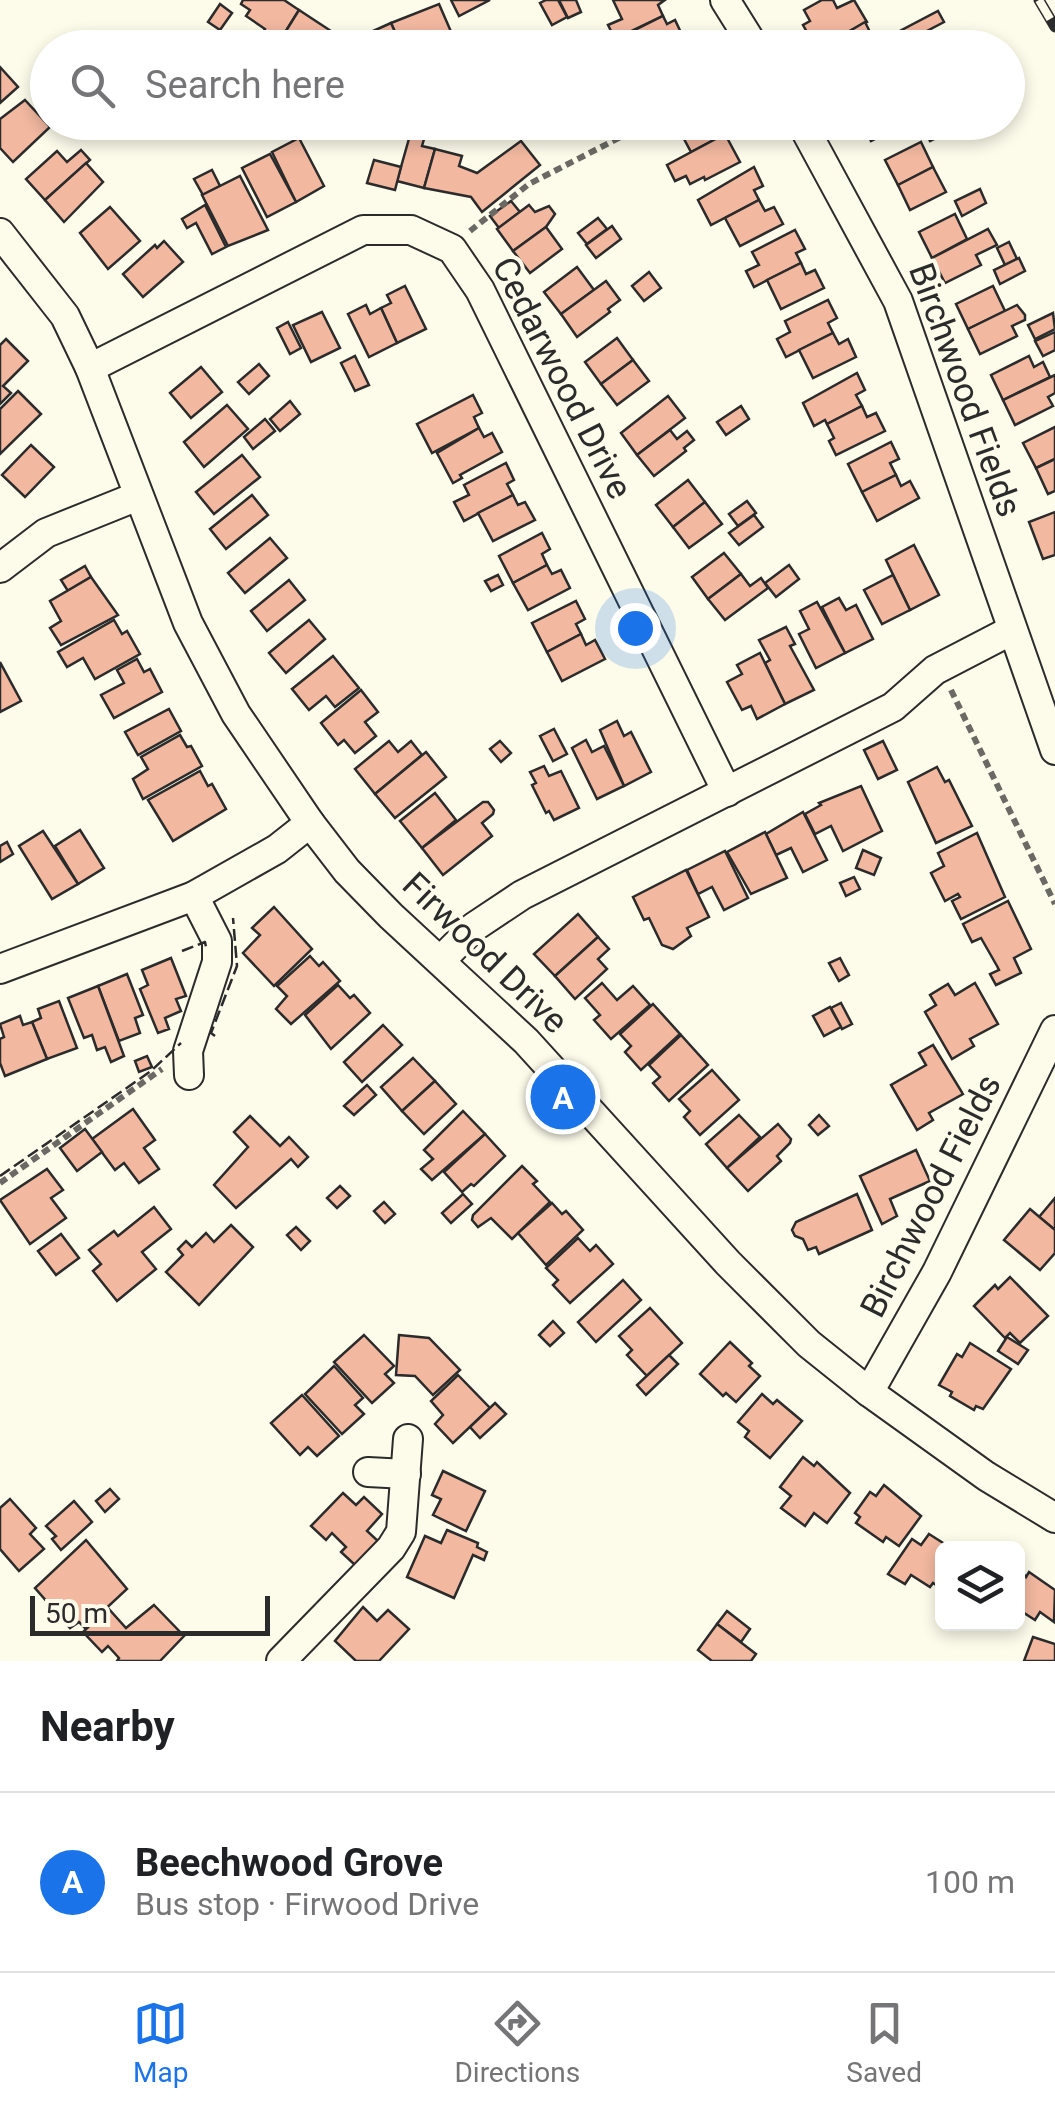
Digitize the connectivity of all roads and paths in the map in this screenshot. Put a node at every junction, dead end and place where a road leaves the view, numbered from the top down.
1 (725, 0) edge
2 (744, 30) edge
3 (615, 140) edge
4 (812, 140) edge
5 (0, 233) edge
6 (452, 249) junction
7 (90, 368) junction
8 (138, 496) junction
9 (0, 568) edge
10 (1012, 630) junction
11 (940, 667) junction
12 (1055, 750) edge
13 (727, 792) junction
14 (310, 824) junction
15 (194, 896) junction
16 (1055, 904) edge
17 (442, 960) junction
18 (0, 970) edge
19 (1055, 1030) edge
20 (188, 1063) joint
21 (0, 1183) edge
22 (869, 1392) junction
23 (408, 1439) dead end
24 (368, 1472) dead end
25 (406, 1474) junction
26 (1055, 1518) edge
27 (281, 1661) edge

1 - 2 street
3 - 6 path
4 - 10 street, Birchwood Fields
5 - 7 street, Firwood Drive
6 - 7 street, Cedarwood Drive
6 - 13 street, Cedarwood Drive
7 - 8 street, Firwood Drive
8 - 9 street
8 - 14 street, Firwood Drive
10 - 11 street
10 - 12 street, Birchwood Fields
11 - 13 street
11 - 16 path
13 - 17 street
14 - 15 street
14 - 17 street, Firwood Drive
15 - 18 street
15 - 20 street
17 - 22 street, Firwood Drive
19 - 22 street, Birchwood Fields
20 - 21 path
22 - 26 street, Firwood Drive
23 - 25 street
24 - 25 street
25 - 27 street

